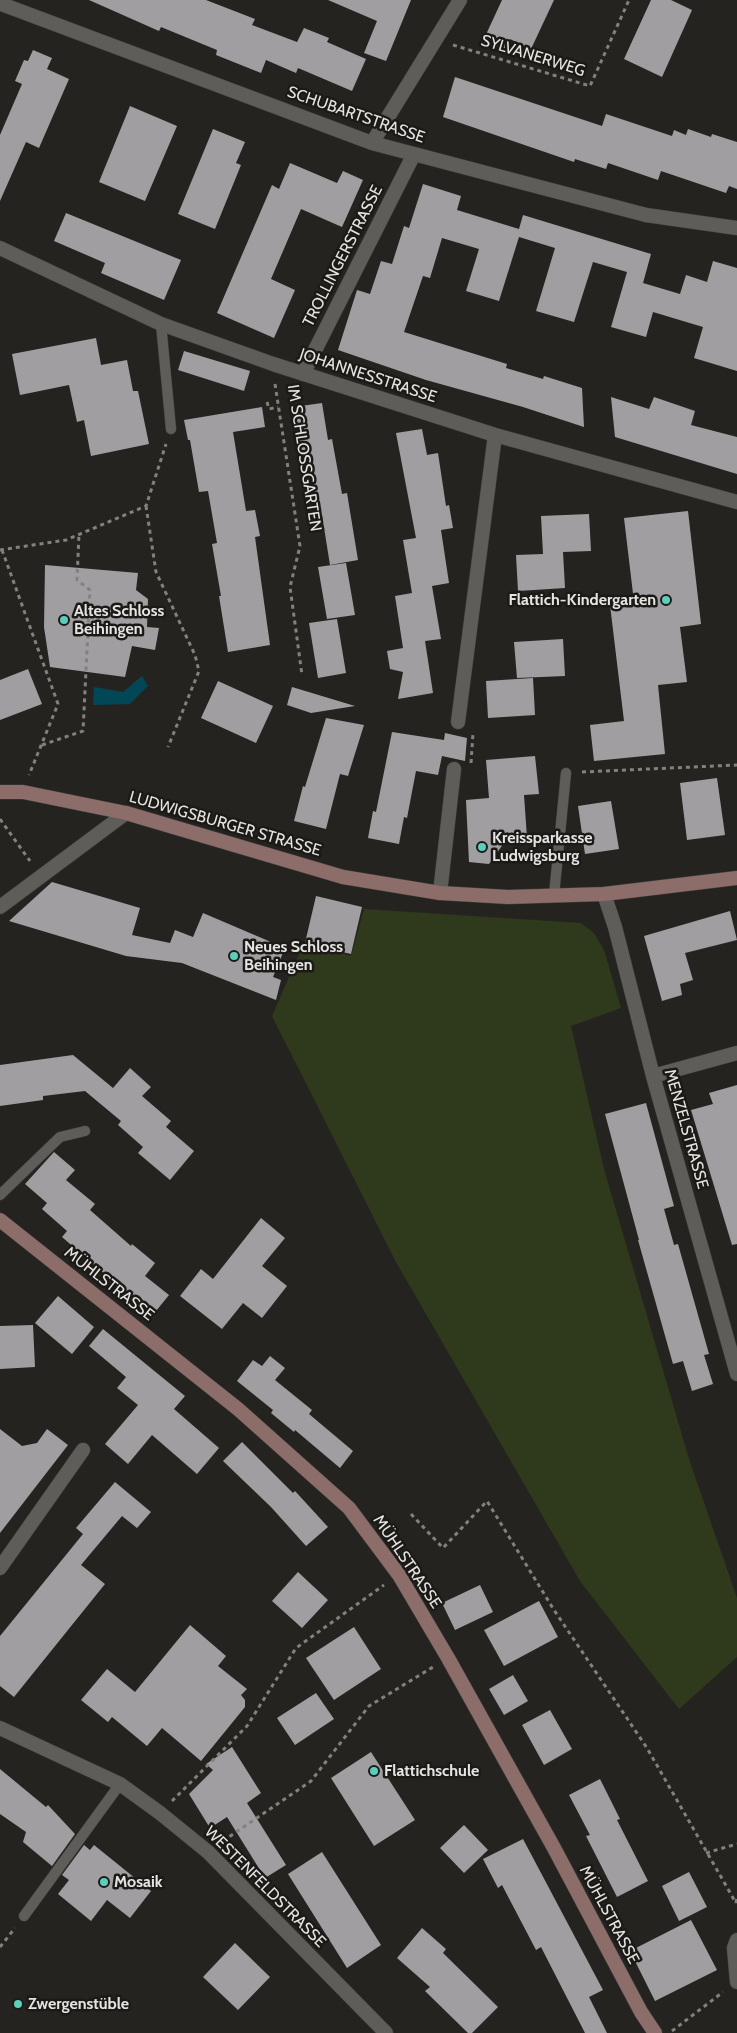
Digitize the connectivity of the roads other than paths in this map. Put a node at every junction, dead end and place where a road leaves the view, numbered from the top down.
1 (460, 0) edge
2 (3, 6) edge
3 (372, 142) junction
4 (414, 154) junction
5 (737, 228) edge
6 (0, 248) edge
7 (161, 324) junction
8 (303, 374) junction
9 (171, 429) road end
10 (495, 435) junction
11 (737, 502) edge
12 (458, 722) road end
13 (454, 769) road end
14 (566, 773) road end
15 (0, 792) edge
16 (126, 813) junction
17 (737, 878) edge
18 (440, 893) junction
19 (604, 894) junction
20 (554, 895) junction
21 (0, 907) edge
22 (737, 1053) edge
23 (653, 1076) junction
24 (85, 1131) dead end
25 (0, 1195) edge
26 (0, 1220) edge
27 (737, 1374) edge
28 (83, 1450) dead end
29 (0, 1568) edge
30 (0, 1728) edge
31 (120, 1784) junction
32 (24, 1916) road end
33 (737, 1940) edge
34 (737, 1982) edge
35 (386, 2033) edge
36 (654, 2033) edge

1 - 3 street
2 - 3 street, SCHUBARTSTRASSE
3 - 4 street, SCHUBARTSTRASSE
4 - 5 street, SCHUBARTSTRASSE
4 - 8 street, TROLLINGERSTRASSE
6 - 7 street, JOHANNESSTRASSE
7 - 8 street, JOHANNESSTRASSE
7 - 9 lane
8 - 10 street, JOHANNESSTRASSE
10 - 11 street, JOHANNESSTRASSE
10 - 12 street
13 - 18 street
14 - 20 lane
15 - 16 main road, LUDWIGSBURGER STRASSE
16 - 18 main road, LUDWIGSBURGER STRASSE
16 - 21 street
17 - 19 main road, LUDWIGSBURGER STRASSE
18 - 20 main road, LUDWIGSBURGER STRASSE
19 - 20 main road, LUDWIGSBURGER STRASSE
19 - 23 street, MENZELSTRASSE
22 - 23 street
23 - 27 street, MENZELSTRASSE
24 - 25 lane
26 - 36 main road, MÜHLSTRASSE
28 - 29 street
30 - 31 street, WESTENFELDSTRASSE
31 - 32 lane
31 - 35 street, WESTENFELDSTRASSE
33 - 34 street

